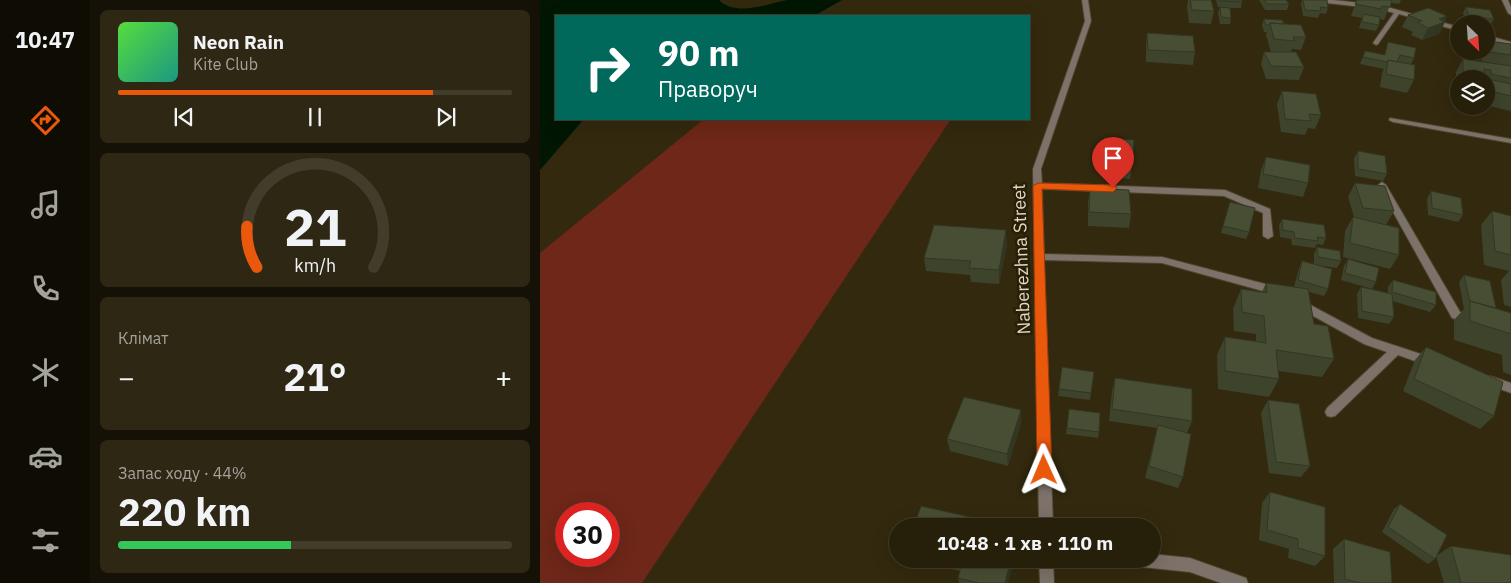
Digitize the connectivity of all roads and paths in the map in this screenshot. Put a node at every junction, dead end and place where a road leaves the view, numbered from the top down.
1 (1085, 0) edge
2 (1318, 0) edge
3 (1505, 0) edge
4 (1398, 12) junction
5 (1511, 13) edge
6 (1450, 26) edge
7 (1495, 40) edge
8 (1376, 43) dead end
9 (1511, 44) edge
10 (1393, 120) dead end
11 (1511, 141) edge
12 (1382, 185) edge
13 (1038, 186) junction
14 (1268, 236) dead end
15 (1040, 257) junction
16 (1484, 324) edge
17 (1396, 350) junction
18 (1440, 365) edge
19 (1476, 376) edge
20 (1511, 388) edge
21 (1331, 412) dead end
22 (1046, 518) edge
23 (1161, 562) edge
24 (1046, 568) edge
25 (1047, 583) edge
26 (1241, 583) edge

1 - 13 street, Naberezhna Street
2 - 4 street
3 - 5 street
4 - 6 street
4 - 8 street
7 - 9 street
10 - 11 street
12 - 16 street
13 - 14 street
13 - 15 street, Naberezhna Street
15 - 17 street
15 - 22 street, Naberezhna Street
17 - 18 street
17 - 21 street
19 - 20 street
23 - 26 street
24 - 25 street

